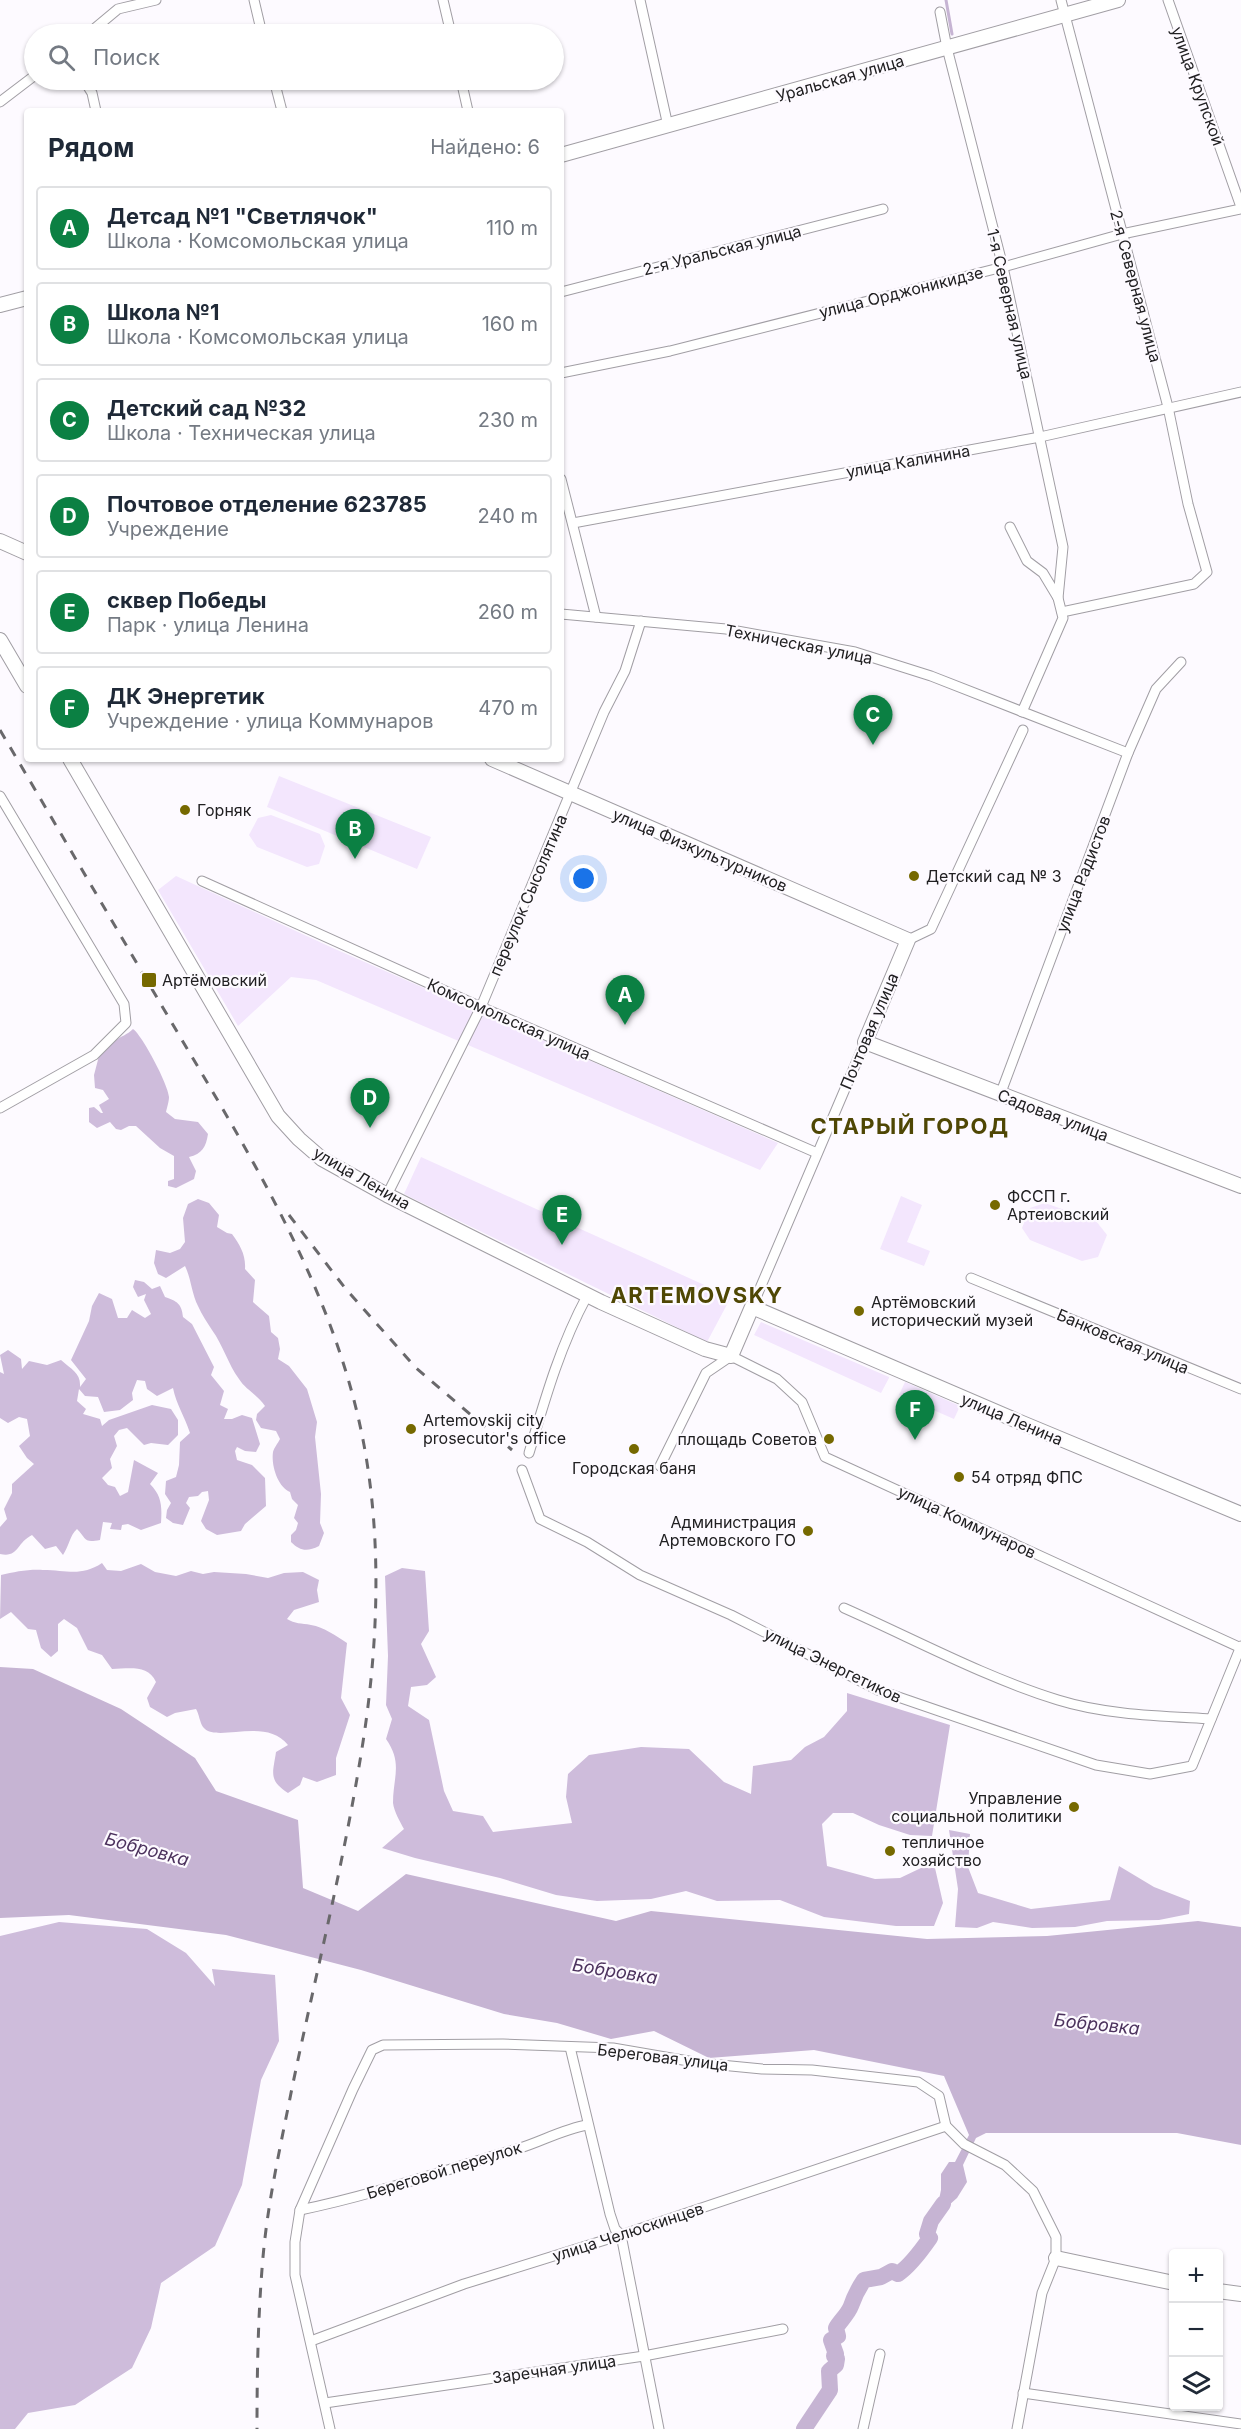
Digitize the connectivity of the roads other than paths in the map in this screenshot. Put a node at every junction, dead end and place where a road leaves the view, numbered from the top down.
1 (156, 0) edge
2 (254, 0) edge
3 (443, 0) edge
4 (640, 0) edge
5 (1061, 0) edge
6 (1118, 0) edge
7 (1168, 0) edge
8 (940, 12) dead end
9 (1065, 14) junction
10 (100, 24) edge
11 (260, 24) edge
12 (449, 24) edge
13 (947, 48) junction
14 (24, 84) edge
15 (90, 90) edge
16 (277, 90) edge
17 (463, 90) edge
18 (0, 102) edge
19 (95, 108) edge
20 (281, 108) edge
21 (467, 108) edge
22 (668, 126) junction
23 (564, 153) edge
24 (1241, 208) edge
25 (883, 209) dead end
26 (1122, 234) junction
27 (1003, 267) junction
28 (564, 291) edge
29 (24, 299) edge
30 (0, 305) edge
31 (564, 372) edge
32 (1241, 392) edge
33 (1168, 407) junction
34 (1040, 437) junction
35 (564, 490) edge
36 (573, 523) junction
37 (1010, 527) dead end
38 (0, 541) edge
39 (24, 552) edge
40 (1058, 598) junction
41 (1062, 612) junction
42 (564, 614) edge
43 (596, 617) junction
44 (641, 621) junction
45 (0, 640) edge
46 (1181, 662) dead end
47 (24, 681) edge
48 (1022, 712) junction
49 (1023, 730) dead end
50 (1128, 753) junction
51 (72, 762) edge
52 (499, 762) edge
53 (571, 794) junction
54 (0, 796) edge
55 (202, 881) dead end
56 (908, 940) junction
57 (480, 1007) junction
58 (865, 1042) junction
59 (1000, 1095) junction
60 (0, 1108) edge
61 (817, 1153) junction
62 (1241, 1186) edge
63 (387, 1195) junction
64 (971, 1278) dead end
65 (587, 1296) junction
66 (752, 1307) junction
67 (731, 1356) junction
68 (1241, 1389) edge
69 (529, 1453) dead end
70 (660, 1466) dead end
71 (522, 1470) dead end
72 (1241, 1514) edge
73 (844, 1608) dead end
74 (1241, 1647) edge
75 (1211, 1719) junction
76 (570, 2046) junction
77 (587, 2125) junction
78 (946, 2126) junction
79 (300, 2210) junction
80 (621, 2235) junction
81 (1056, 2259) junction
82 (1169, 2282) edge
83 (1223, 2292) edge
84 (1241, 2294) edge
85 (783, 2329) dead end
86 (311, 2341) junction
87 (880, 2354) dead end
88 (644, 2356) junction
89 (1023, 2393) junction
90 (325, 2403) junction
91 (1241, 2424) edge
92 (330, 2429) edge
93 (659, 2429) edge
94 (863, 2429) edge
95 (1017, 2429) edge

1 - 10 street
2 - 11 street
3 - 12 street
4 - 22 street
5 - 9 street, 2-я Северная улица
6 - 9 street, Уральская улица
7 - 24 street, улица Крупской
8 - 13 street, 1-я Северная улица
9 - 13 street, Уральская улица
9 - 26 street, 2-я Северная улица
13 - 22 street, Уральская улица
13 - 27 street, 1-я Северная улица
14 - 18 street
15 - 19 street
16 - 20 street
17 - 21 street
22 - 23 street, Уральская улица
24 - 26 street, улица Орджоникидзе
25 - 28 street, 2-я Уральская улица
26 - 27 street, улица Орджоникидзе
26 - 33 street, 2-я Северная улица
27 - 31 street, улица Орджоникидзе
27 - 34 street, 1-я Северная улица
29 - 30 street
32 - 33 street, улица Калинина
33 - 34 street, улица Калинина
33 - 41 street, 2-я Северная улица
34 - 36 street, улица Калинина
34 - 40 street, 1-я Северная улица
35 - 36 street
36 - 43 street
37 - 40 street, 1-я Северная улица
38 - 39 street
40 - 41 street, 1-я Северная улица
41 - 48 street
42 - 43 street, Техническая улица
43 - 44 street, Техническая улица
44 - 48 street, Техническая улица
44 - 53 street, переулок Сысолятина
45 - 47 street
46 - 50 street, улица Радистов
48 - 50 street, Техническая улица
49 - 56 street
50 - 59 street, улица Радистов
51 - 63 street, улица Ленина
52 - 53 street, улица Физкультурников
53 - 56 street, улица Физкультурников
53 - 57 street, переулок Сысолятина
54 - 60 street
55 - 57 street, Комсомольская улица
56 - 58 street, Почтовая улица
57 - 61 street, Комсомольская улица
57 - 63 street, переулок Сысолятина
58 - 59 street, Садовая улица
58 - 61 street, Почтовая улица
59 - 62 street, Садовая улица
61 - 66 street, Почтовая улица
63 - 65 street, улица Ленина
64 - 68 street, Банковская улица
65 - 67 street, улица Ленина
65 - 69 street
66 - 67 street, Почтовая улица
66 - 72 street, улица Ленина
67 - 70 street
67 - 74 street, улица Коммунаров
71 - 75 street, улица Энергетиков
73 - 75 street
74 - 75 street
76 - 77 street
76 - 78 street, Береговая улица
76 - 79 street, Береговая улица
77 - 79 street, Береговой переулок
77 - 80 street
78 - 80 street, улица Челюскинцев
78 - 81 street
79 - 86 street
80 - 86 street, улица Челюскинцев
80 - 88 street
81 - 82 street
81 - 89 street
83 - 84 street
85 - 88 street, Заречная улица
86 - 90 street
87 - 94 street
88 - 90 street, Заречная улица
88 - 93 street
89 - 91 street
89 - 95 street
90 - 92 street

